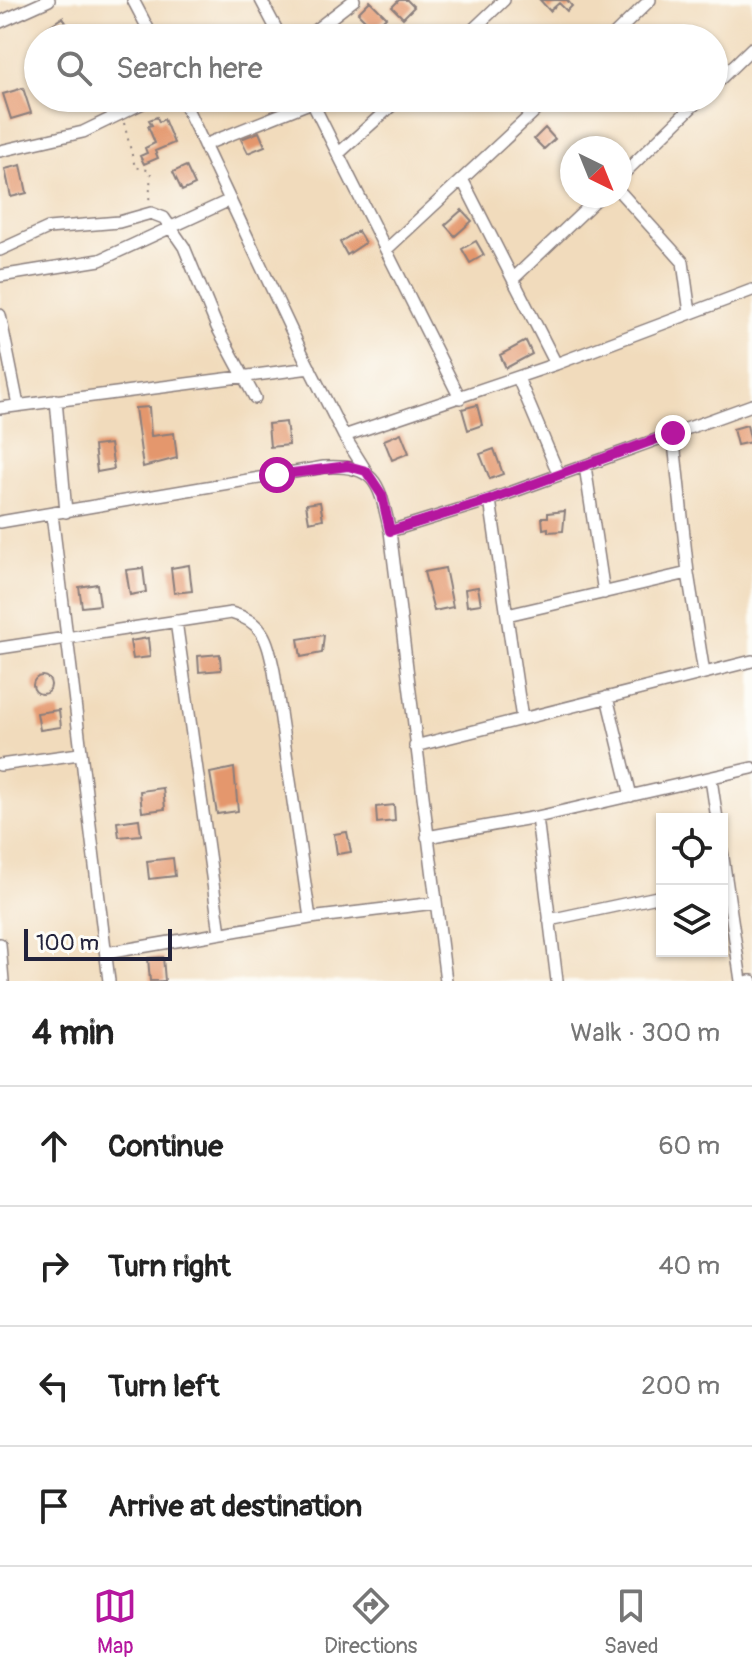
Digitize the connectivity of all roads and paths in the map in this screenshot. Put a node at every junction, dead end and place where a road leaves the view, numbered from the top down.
1 (49, 0) edge
2 (133, 0) edge
3 (261, 0) edge
4 (354, 0) edge
5 (504, 0) edge
6 (650, 0) edge
7 (0, 22) edge
8 (146, 24) edge
9 (274, 24) edge
10 (323, 24) edge
11 (479, 24) edge
12 (625, 24) edge
13 (752, 48) edge
14 (728, 71) edge
15 (122, 112) edge
16 (124, 112) edge
17 (189, 112) edge
18 (282, 112) edge
19 (317, 112) edge
20 (384, 112) edge
21 (534, 112) edge
22 (687, 112) edge
23 (204, 145) junction
24 (0, 151) edge
25 (338, 154) junction
26 (632, 165) edge
27 (462, 179) junction
28 (230, 200) junction
29 (632, 205) edge
30 (587, 208) edge
31 (151, 213) junction
32 (173, 227) junction
33 (387, 249) junction
34 (0, 250) edge
35 (0, 276) edge
36 (513, 279) junction
37 (752, 290) edge
38 (690, 313) junction
39 (0, 315) edge
40 (556, 364) junction
41 (310, 368) junction
42 (243, 375) junction
43 (518, 378) junction
44 (255, 398) dead end
45 (460, 398) junction
46 (56, 400) junction
47 (18, 405) junction
48 (752, 405) edge
49 (0, 408) edge
50 (673, 433) junction
51 (344, 436) junction
52 (585, 466) junction
53 (366, 471) junction
54 (559, 475) junction
55 (490, 500) junction
56 (66, 512) junction
57 (52, 514) junction
58 (0, 522) edge
59 (390, 531) junction
60 (688, 573) junction
61 (604, 593) junction
62 (507, 615) junction
63 (176, 621) junction
64 (68, 638) junction
65 (0, 648) edge
66 (752, 661) edge
67 (704, 673) junction
68 (607, 697) junction
69 (522, 719) junction
70 (415, 746) junction
71 (79, 754) junction
72 (0, 765) edge
73 (752, 768) edge
74 (711, 779) junction
75 (631, 796) junction
76 (716, 813) edge
77 (537, 817) junction
78 (427, 837) junction
79 (724, 885) edge
80 (656, 897) edge
81 (435, 903) junction
82 (310, 918) junction
83 (549, 920) junction
84 (220, 933) junction
85 (0, 944) edge
86 (106, 953) junction
87 (3, 981) edge
88 (109, 981) edge
89 (446, 981) edge
90 (557, 981) edge
91 (741, 981) edge

1 - 7 street
2 - 8 street
3 - 9 street
4 - 10 street
5 - 11 street
6 - 12 street
13 - 14 street
15 - 24 street
16 - 31 path
17 - 23 street
18 - 23 street
19 - 25 street
20 - 25 street
21 - 27 street
22 - 26 street
23 - 28 street
25 - 33 street
27 - 33 street
27 - 36 street
28 - 32 street
28 - 41 street
29 - 38 street
30 - 36 street
31 - 32 street
31 - 34 street
32 - 35 street
32 - 42 street
33 - 45 street
36 - 40 street
37 - 38 street
38 - 40 street
39 - 47 street
40 - 43 street
41 - 42 street
41 - 51 street
42 - 44 street
42 - 46 street
43 - 45 street
43 - 54 street
45 - 51 street
46 - 47 street
46 - 56 street
47 - 49 street
48 - 50 street
50 - 52 street
50 - 60 street
51 - 53 street
52 - 54 street
52 - 61 street
53 - 56 street
53 - 59 street
54 - 55 street
55 - 59 street
55 - 62 street
56 - 57 street
57 - 58 street
57 - 64 street
59 - 70 street
60 - 61 street
60 - 67 street
61 - 62 street
62 - 69 street
63 - 64 street
63 - 82 street
63 - 84 street
64 - 65 street
64 - 71 street
66 - 67 street
67 - 68 street
68 - 69 street
68 - 75 street
69 - 70 street
70 - 78 street
71 - 72 street
71 - 86 street
73 - 74 street
74 - 75 street
74 - 76 street
75 - 77 street
77 - 78 street
77 - 83 street
78 - 81 street
79 - 91 street
80 - 83 street
81 - 82 street
81 - 89 street
82 - 84 street
83 - 90 street
84 - 86 street
85 - 87 street
86 - 88 street

